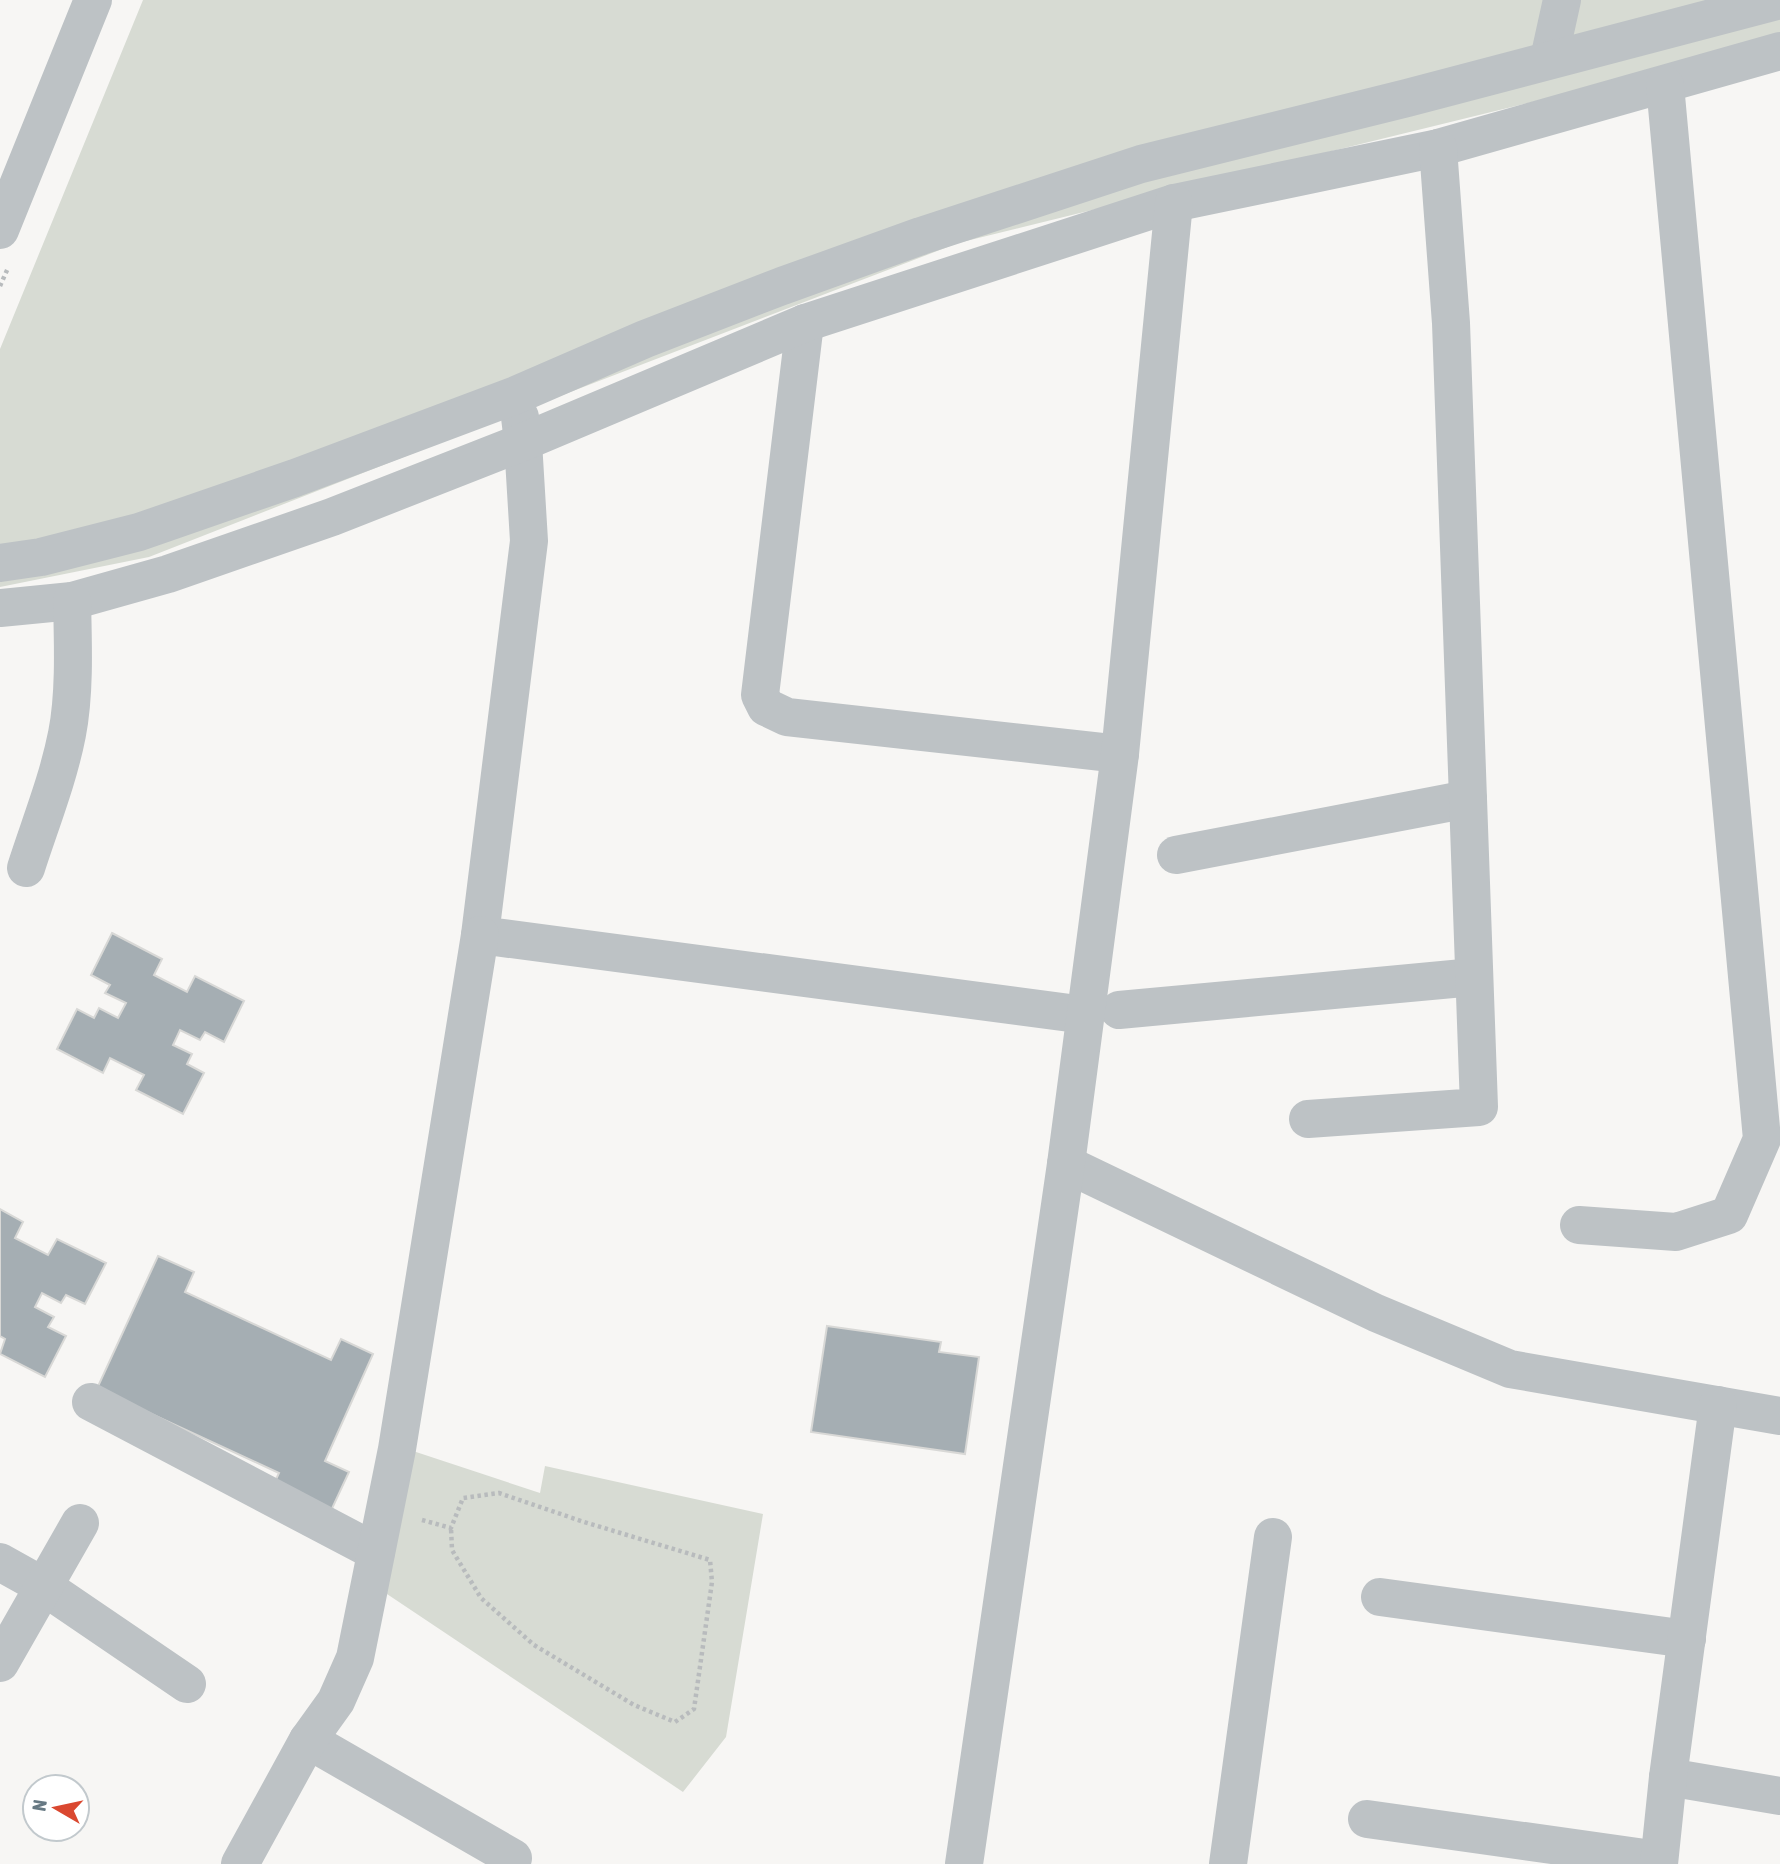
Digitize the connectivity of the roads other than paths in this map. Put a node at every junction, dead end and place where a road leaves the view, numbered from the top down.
1 (93, 0) edge
2 (1562, 0) edge
3 (1780, 0) edge
4 (1780, 51) edge
5 (1549, 59) junction
6 (1665, 85) junction
7 (1438, 148) junction
8 (1174, 203) junction
9 (0, 230) edge
10 (805, 323) junction
11 (516, 395) junction
12 (523, 442) junction
13 (0, 563) edge
14 (72, 601) junction
15 (0, 608) edge
16 (1120, 754) junction
17 (1468, 799) junction
18 (1176, 855) dead end
19 (26, 868) dead end
20 (480, 935) junction
21 (1474, 977) junction
22 (1102, 1012) junction
23 (1308, 1119) dead end
24 (1066, 1164) junction
25 (1579, 1225) dead end
26 (90, 1402) dead end
27 (1718, 1405) junction
28 (1780, 1416) edge
29 (80, 1523) dead end
30 (1273, 1537) dead end
31 (376, 1552) junction
32 (0, 1562) edge
33 (43, 1586) junction
34 (1380, 1597) dead end
35 (1687, 1639) junction
36 (0, 1663) edge
37 (187, 1684) dead end
38 (308, 1740) junction
39 (1668, 1777) junction
40 (1780, 1796) edge
41 (1367, 1819) dead end
42 (513, 1858) dead end
43 (1659, 1862) edge
44 (971, 1863) edge
45 (240, 1864) edge
46 (1228, 1864) edge

1 - 9 street
2 - 5 street
3 - 5 street
4 - 6 street
5 - 11 street
6 - 7 street
6 - 25 street
7 - 8 street
7 - 17 street
8 - 10 street
8 - 16 street
10 - 12 street
10 - 16 street
11 - 12 street
11 - 13 street
12 - 14 street
12 - 20 street
14 - 15 street
14 - 19 street
16 - 22 street
17 - 18 street
17 - 21 street
20 - 22 street
20 - 31 street
21 - 22 street
21 - 23 street
22 - 24 street
24 - 27 street
24 - 44 street
26 - 31 street
27 - 28 street
27 - 35 street
29 - 33 street
30 - 46 street
31 - 38 street
32 - 33 street
33 - 36 street
33 - 37 street
34 - 35 street
35 - 39 street
38 - 42 street
38 - 45 street
39 - 40 street
39 - 43 street
41 - 43 street

